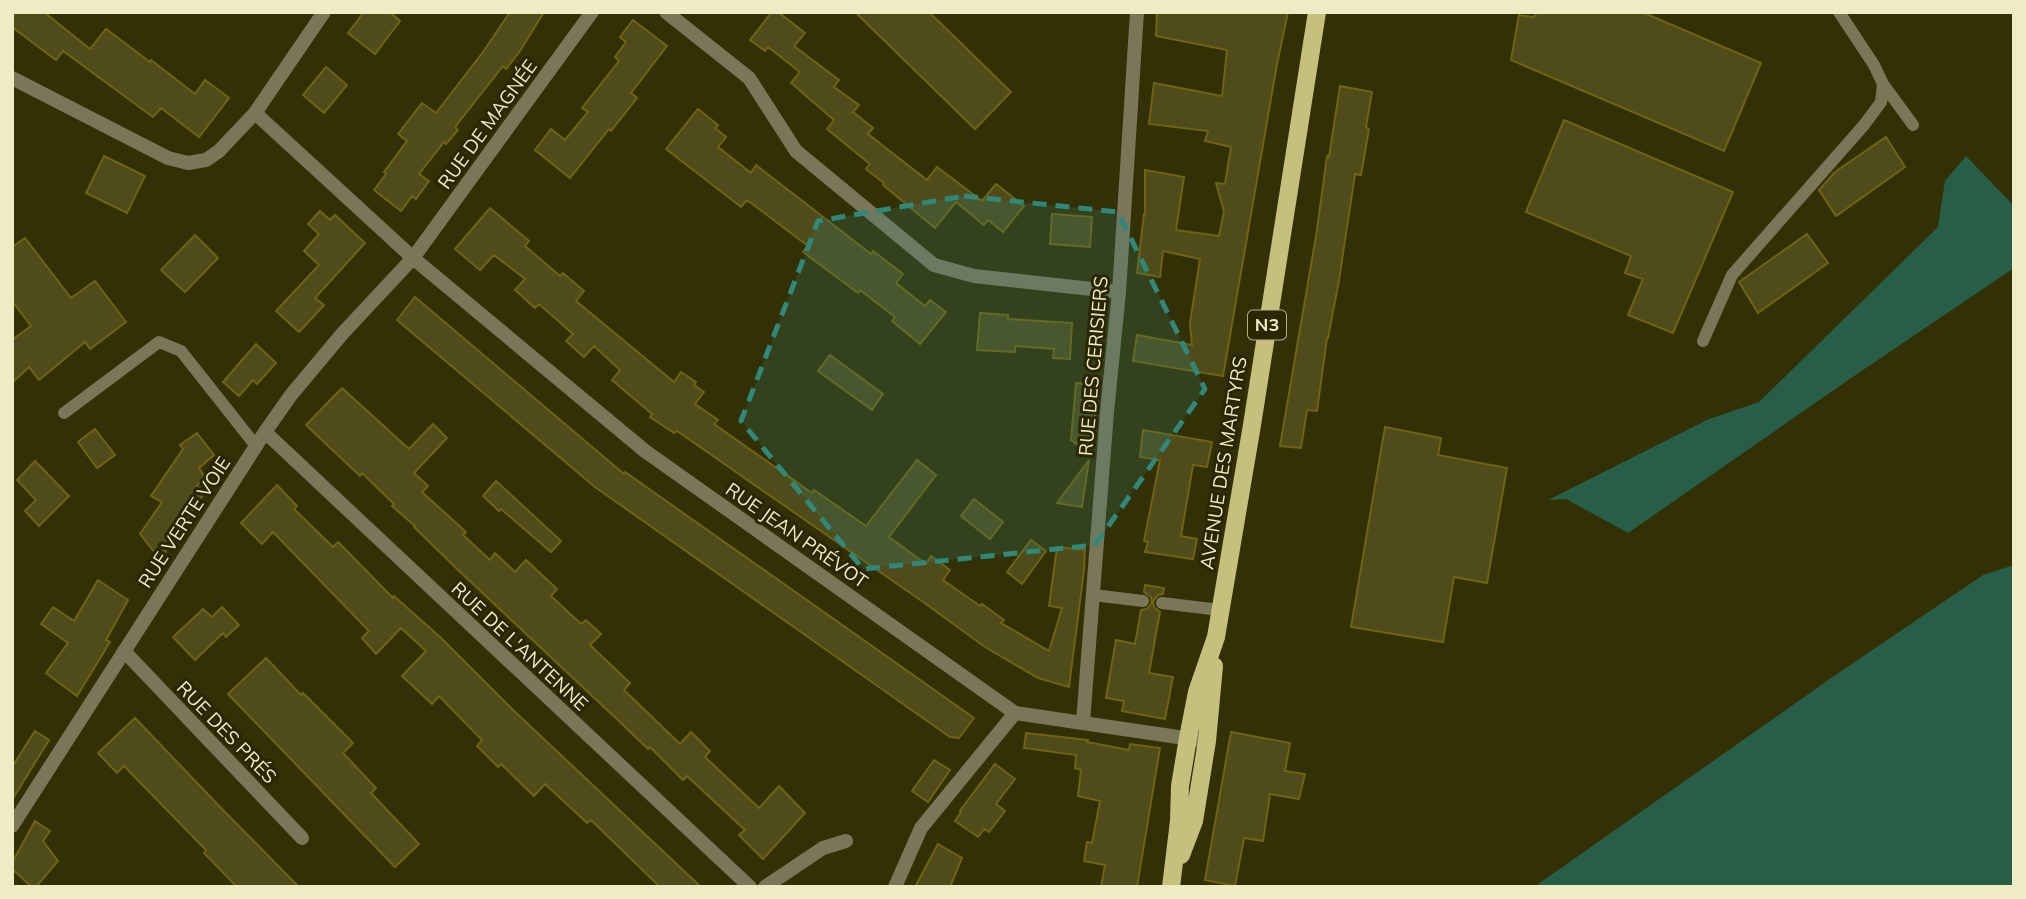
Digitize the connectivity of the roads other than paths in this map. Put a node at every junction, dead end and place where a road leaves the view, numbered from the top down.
1 (324, 12) edge
2 (592, 12) edge
3 (666, 12) edge
4 (1137, 12) edge
5 (1317, 12) edge
6 (1839, 12) edge
7 (12, 78) edge
8 (1883, 84) junction
9 (255, 113) junction
10 (1913, 125) dead end
11 (412, 258) junction
12 (1119, 292) junction
13 (1703, 341) dead end
14 (64, 413) dead end
15 (265, 432) junction
16 (256, 446) junction
17 (1093, 595) junction
18 (1143, 601) dead end
19 (1162, 603) dead end
20 (1220, 610) junction
21 (1216, 640) junction
22 (124, 651) junction
23 (1015, 713) junction
24 (1083, 722) junction
25 (1188, 738) junction
26 (1207, 741) junction
27 (12, 826) edge
28 (302, 838) dead end
29 (846, 841) dead end
30 (1172, 882) edge
31 (750, 887) edge
32 (765, 887) edge
33 (895, 887) edge

1 - 9 street
2 - 11 street, RUE DE MAGNÉE
3 - 12 street
4 - 12 street, RUE DES CERISIERS
5 - 20 main road, AVENUE DES MARTYRS / N3
6 - 8 lane
7 - 9 street
8 - 10 lane
8 - 13 lane
9 - 11 street, RUE JEAN PRÉVOT
11 - 15 street, RUE VERTE VOIE
11 - 23 street, RUE JEAN PRÉVOT
12 - 17 street, RUE DES CERISIERS
14 - 16 lane
15 - 16 street, RUE VERTE VOIE
15 - 31 street, RUE DE L'ANTENNE
16 - 22 street, RUE VERTE VOIE
17 - 18 lane
17 - 24 street, RUE DES CERISIERS
19 - 20 lane
20 - 21 main road, AVENUE DES MARTYRS / N3
21 - 25 main road, AVENUE DES MARTYRS / N3
21 - 26 main road, AVENUE DES MARTYRS / N3
22 - 27 street, RUE VERTE VOIE
22 - 28 street, RUE DES PRÉS
23 - 24 street, RUE JEAN PRÉVOT
23 - 33 street
24 - 25 street, RUE JEAN PRÉVOT
25 - 26 street, RUE JEAN PRÉVOT
25 - 30 main road, AVENUE DES MARTYRS / N3
26 - 30 main road, AVENUE DES MARTYRS / N3
29 - 32 street

